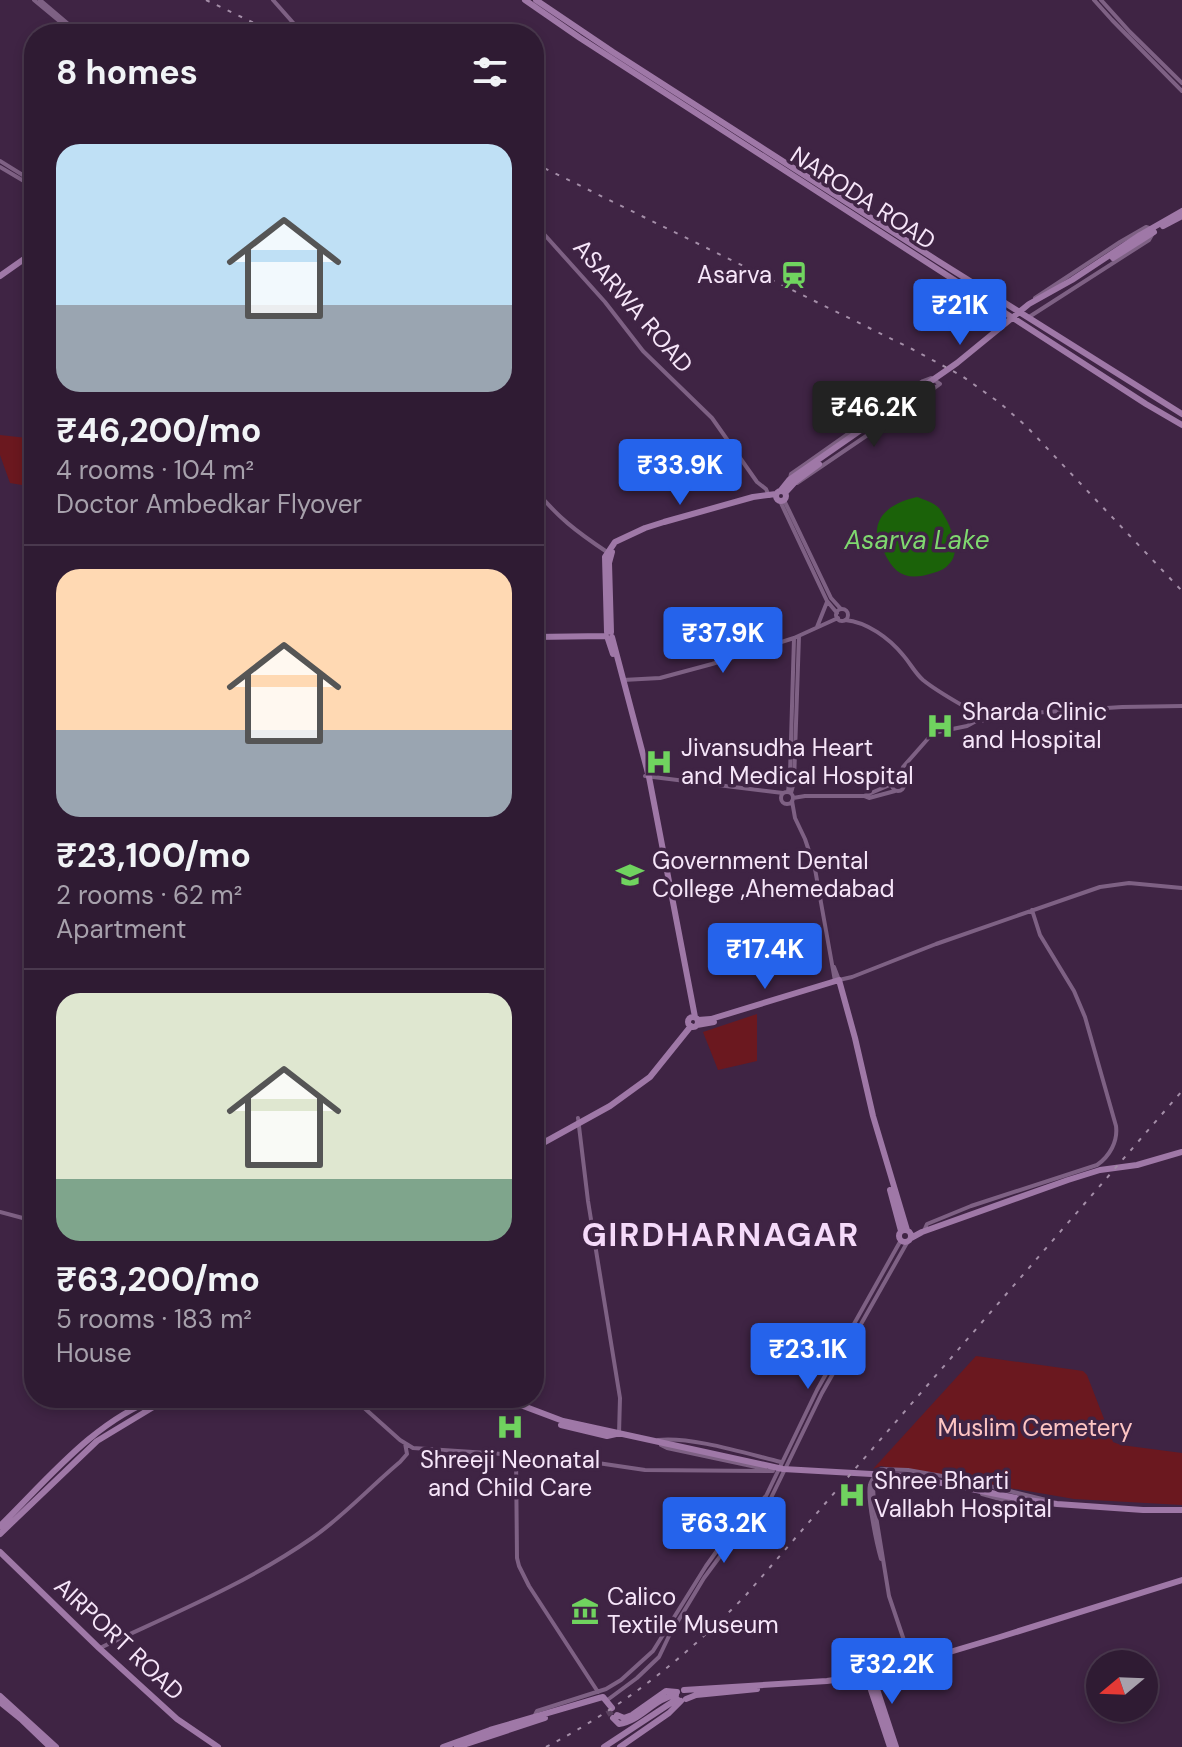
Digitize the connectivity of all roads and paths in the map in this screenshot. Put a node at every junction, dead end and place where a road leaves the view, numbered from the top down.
1 (37, 0) edge
2 (273, 0) edge
3 (525, 0) edge
4 (536, 0) edge
5 (1094, 0) edge
6 (1101, 0) edge
7 (66, 24) edge
8 (294, 24) edge
9 (596, 44) junction
10 (1182, 83) edge
11 (1182, 91) edge
12 (0, 164) edge
13 (24, 179) edge
14 (1182, 214) edge
15 (1154, 230) junction
16 (544, 234) edge
17 (24, 258) edge
18 (0, 274) edge
19 (1012, 312) junction
20 (1029, 318) junction
21 (1022, 323) junction
22 (1182, 414) edge
23 (1182, 425) edge
24 (793, 481) junction
25 (774, 495) junction
26 (544, 501) edge
27 (805, 550) junction
28 (609, 554) junction
29 (827, 601) junction
30 (838, 613) junction
31 (848, 613) junction
32 (845, 620) junction
33 (857, 621) junction
34 (815, 629) junction
35 (609, 635) junction
36 (544, 637) edge
37 (796, 637) junction
38 (623, 680) junction
39 (1182, 706) edge
40 (977, 717) junction
41 (647, 777) junction
42 (900, 780) junction
43 (892, 784) junction
44 (895, 791) junction
45 (864, 796) junction
46 (787, 797) junction
47 (1182, 888) edge
48 (1032, 910) junction
49 (838, 982) junction
50 (694, 1021) junction
51 (578, 1120) junction
52 (544, 1140) edge
53 (1182, 1152) edge
54 (0, 1212) edge
55 (24, 1218) edge
56 (923, 1231) junction
57 (906, 1236) junction
58 (867, 1301) junction
59 (873, 1305) junction
60 (819, 1393) junction
61 (135, 1408) edge
62 (152, 1408) edge
63 (365, 1408) edge
64 (516, 1408) edge
65 (529, 1408) edge
66 (535, 1408) edge
67 (619, 1432) junction
68 (656, 1441) junction
69 (405, 1443) junction
70 (421, 1449) junction
71 (407, 1454) junction
72 (516, 1454) junction
73 (784, 1464) junction
74 (778, 1473) junction
75 (1047, 1502) junction
76 (1182, 1509) edge
77 (0, 1526) edge
78 (0, 1534) edge
79 (0, 1554) edge
80 (883, 1565) junction
81 (1182, 1582) edge
82 (657, 1645) junction
83 (664, 1648) junction
84 (98, 1649) junction
85 (912, 1666) junction
86 (870, 1676) junction
87 (598, 1692) junction
88 (0, 1696) edge
89 (680, 1696) junction
90 (606, 1701) junction
91 (0, 1702) edge
92 (546, 1716) junction
93 (615, 1717) dead end
94 (535, 1719) junction
95 (50, 1747) edge
96 (56, 1747) edge
97 (212, 1747) edge
98 (218, 1747) edge
99 (443, 1747) edge
100 (457, 1747) edge
101 (604, 1747) edge
102 (620, 1747) edge
103 (890, 1747) edge
104 (896, 1747) edge

1 - 7 street
2 - 8 street
3 - 9 main road, NARODA ROAD
4 - 9 main road, NARODA ROAD
5 - 11 street
6 - 10 street
9 - 19 main road, NARODA ROAD
12 - 13 street
14 - 15 main road
15 - 19 street
15 - 20 street
15 - 24 main road
16 - 25 street, ASARWA ROAD
17 - 18 main road
19 - 20 main road, NARODA ROAD
19 - 21 main road, NARODA ROAD
20 - 21 street
20 - 22 main road, NARODA ROAD
21 - 23 main road, NARODA ROAD
24 - 24 street
24 - 25 main road
25 - 27 street
25 - 27 street
25 - 28 main road
26 - 28 street
27 - 29 street
27 - 30 street
28 - 35 main road
29 - 30 street
29 - 34 street
30 - 31 street
30 - 32 street
30 - 34 street
31 - 32 street
31 - 33 street
32 - 33 street
33 - 40 street
34 - 37 street
35 - 36 main road
35 - 38 main road
37 - 38 street
37 - 46 street
38 - 41 main road
39 - 40 street
40 - 42 street
41 - 46 street
41 - 50 main road
42 - 43 street
42 - 44 street
43 - 44 street
43 - 45 street
44 - 45 street
45 - 46 street
46 - 49 street
47 - 48 street
48 - 49 street
48 - 56 street
49 - 50 main road
49 - 57 main road
50 - 51 main road
51 - 52 main road
51 - 67 street
53 - 56 main road
54 - 55 street
56 - 57 main road
57 - 58 street
57 - 59 street
58 - 59 street
58 - 60 street
59 - 60 street
60 - 73 street
61 - 77 main road
62 - 78 main road
63 - 69 street
64 - 67 main road
65 - 67 main road
66 - 67 main road
67 - 68 main road
68 - 73 street
68 - 74 street
68 - 75 main road
69 - 70 street
69 - 71 street
70 - 71 street
70 - 72 street
71 - 84 street
72 - 74 street
72 - 87 street
73 - 74 street
74 - 82 street
74 - 83 street
75 - 76 main road
75 - 80 street
75 - 80 street
79 - 84 main road, AIRPORT ROAD
80 - 85 street
81 - 85 main road
82 - 83 street
82 - 87 street
83 - 90 street
84 - 97 main road, AIRPORT ROAD
84 - 98 main road, AIRPORT ROAD
85 - 86 main road
86 - 89 main road
86 - 103 main road
86 - 104 main road
87 - 94 street
88 - 96 main road
89 - 93 main road
89 - 101 main road
89 - 102 main road
90 - 92 main road
90 - 92 main road
91 - 95 main road
92 - 94 main road
94 - 99 main road
94 - 100 main road

